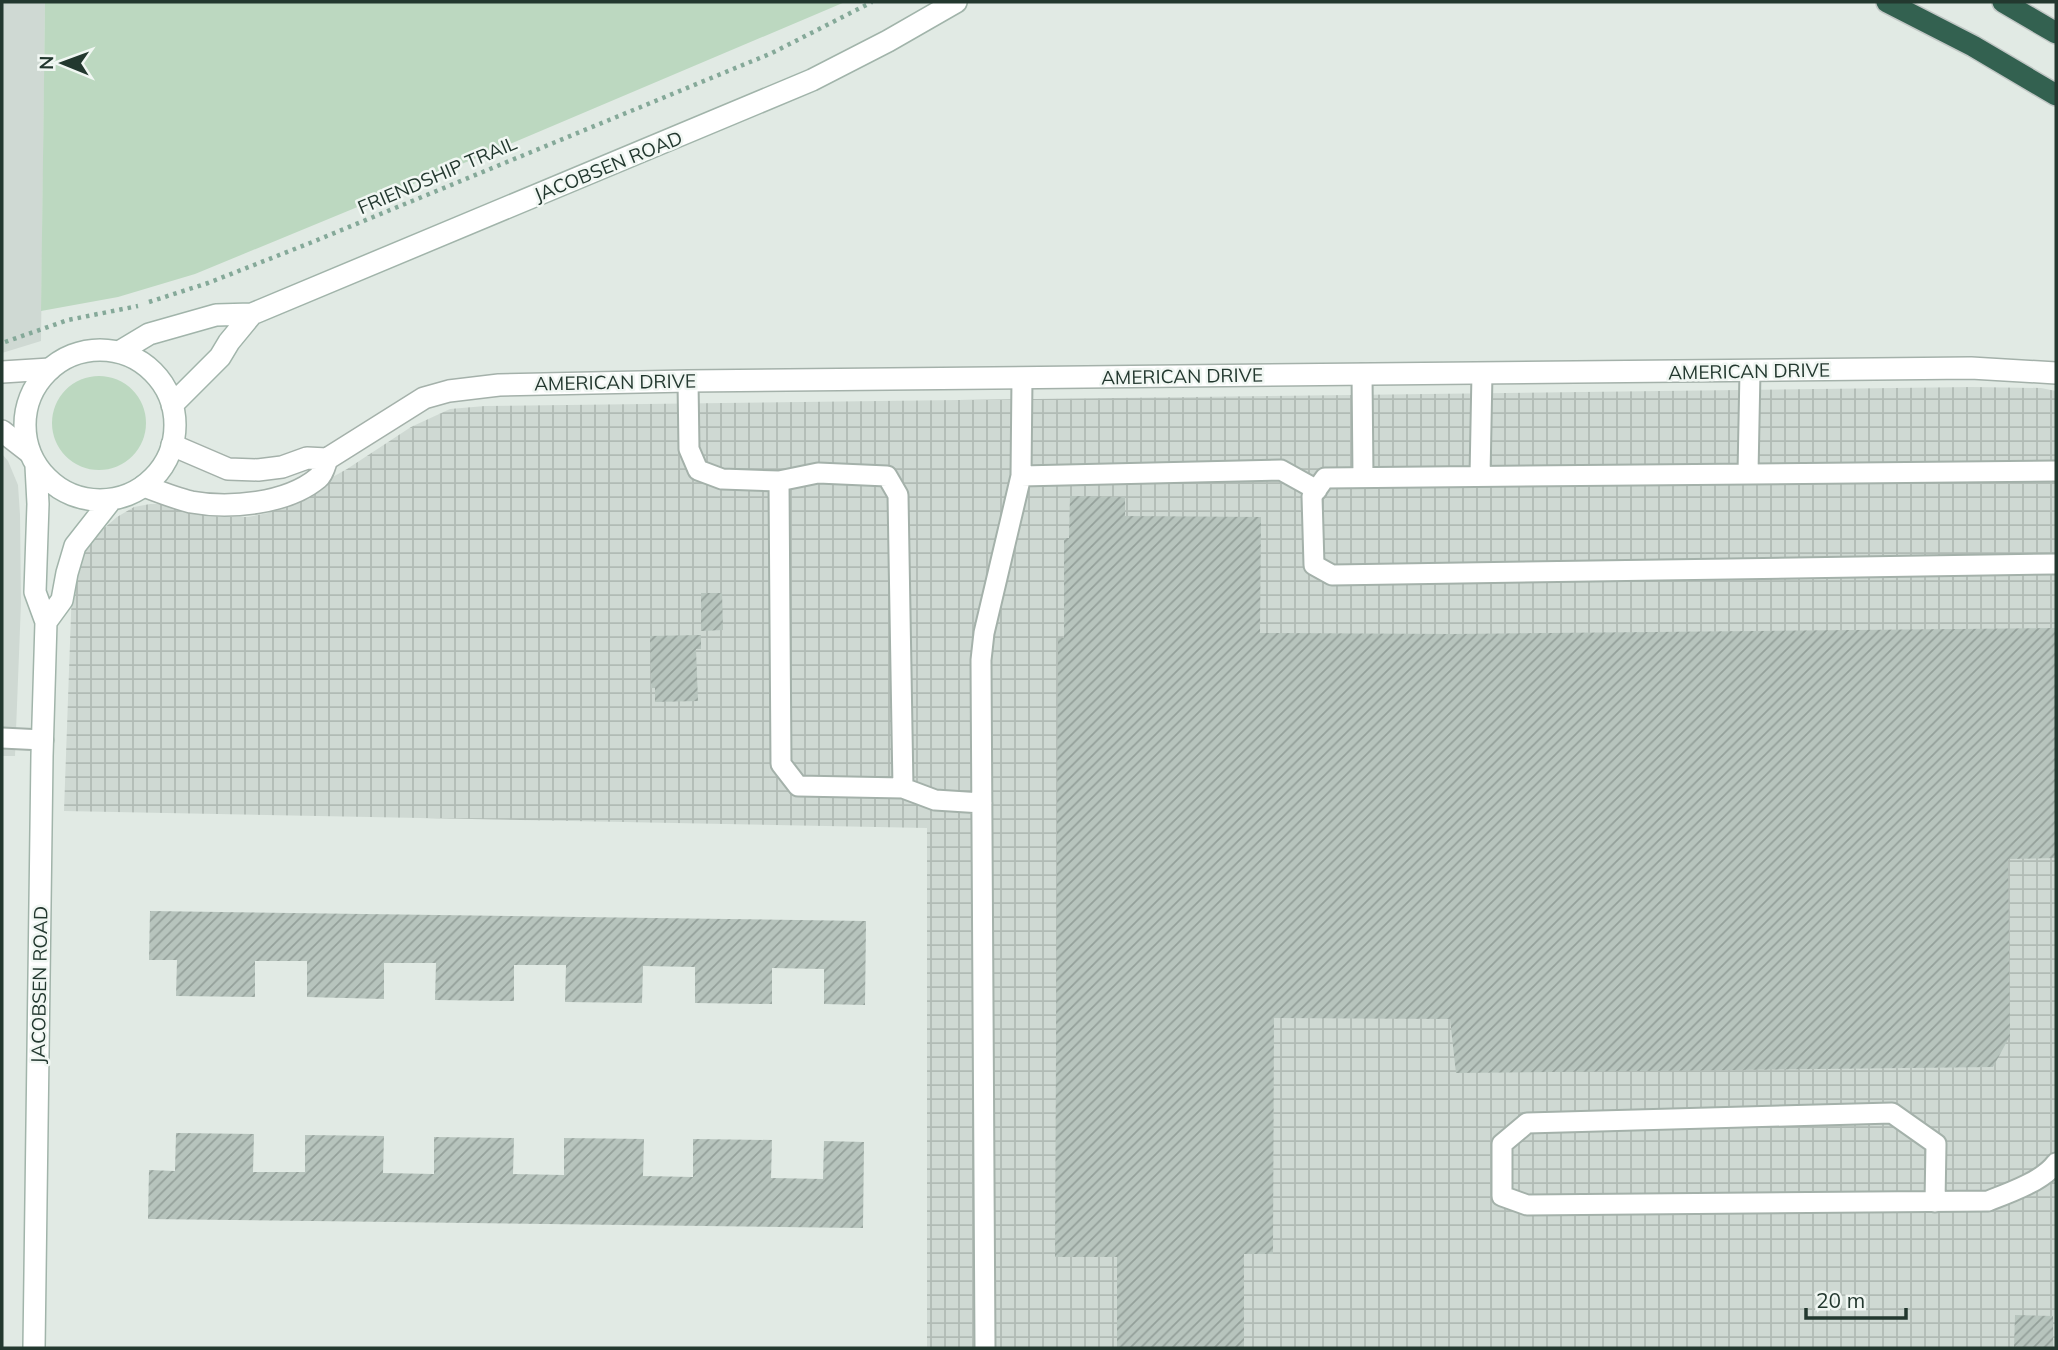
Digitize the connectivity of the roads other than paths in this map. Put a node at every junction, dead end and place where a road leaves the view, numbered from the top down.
1 (956, 2) edge
2 (1887, 2) edge
3 (2003, 2) edge
4 (2056, 33) edge
5 (2056, 95) edge
6 (252, 314) junction
7 (119, 352) junction
8 (50, 369) junction
9 (1750, 371) junction
10 (2, 372) edge
11 (1482, 373) junction
12 (2056, 373) edge
13 (1362, 374) junction
14 (1022, 378) junction
15 (688, 381) junction
16 (172, 405) junction
17 (2, 431) edge
18 (172, 445) junction
19 (33, 459) junction
20 (327, 459) junction
21 (2056, 471) edge
22 (1748, 473) junction
23 (1021, 476) junction
24 (1480, 476) junction
25 (1363, 477) junction
26 (779, 481) junction
27 (144, 486) junction
28 (1317, 489) junction
29 (111, 500) junction
30 (2056, 564) edge
31 (47, 622) junction
32 (2, 738) edge
33 (43, 740) junction
34 (903, 788) junction
35 (982, 803) junction
36 (2056, 1163) edge
37 (1935, 1202) junction
38 (34, 1348) edge
39 (985, 1348) edge

1 - 6 main road, JACOBSEN ROAD
2 - 5 highway
3 - 4 highway
6 - 7 main road, JACOBSEN ROAD
6 - 16 main road, JACOBSEN ROAD
7 - 8 main road
7 - 16 main road
8 - 10 main road
8 - 19 main road
9 - 11 main road, AMERICAN DRIVE
9 - 12 main road, AMERICAN DRIVE
9 - 22 lane
11 - 13 main road, AMERICAN DRIVE
11 - 24 lane
13 - 14 main road, AMERICAN DRIVE
13 - 25 lane
14 - 15 main road, AMERICAN DRIVE
14 - 23 lane
15 - 20 main road, AMERICAN DRIVE
15 - 26 lane
16 - 18 main road
17 - 19 main road
18 - 20 main road, AMERICAN DRIVE
18 - 27 main road
19 - 29 main road
19 - 31 main road, JACOBSEN ROAD
20 - 27 main road, AMERICAN DRIVE
21 - 22 lane
22 - 24 lane
23 - 28 lane
23 - 35 lane
24 - 25 lane
25 - 28 lane
26 - 34 lane
26 - 34 lane
27 - 29 main road
28 - 30 lane
29 - 31 main road, JACOBSEN ROAD
31 - 33 main road, JACOBSEN ROAD
32 - 33 lane
33 - 38 main road, JACOBSEN ROAD
34 - 35 lane
35 - 39 lane
36 - 37 lane
37 - 37 lane

